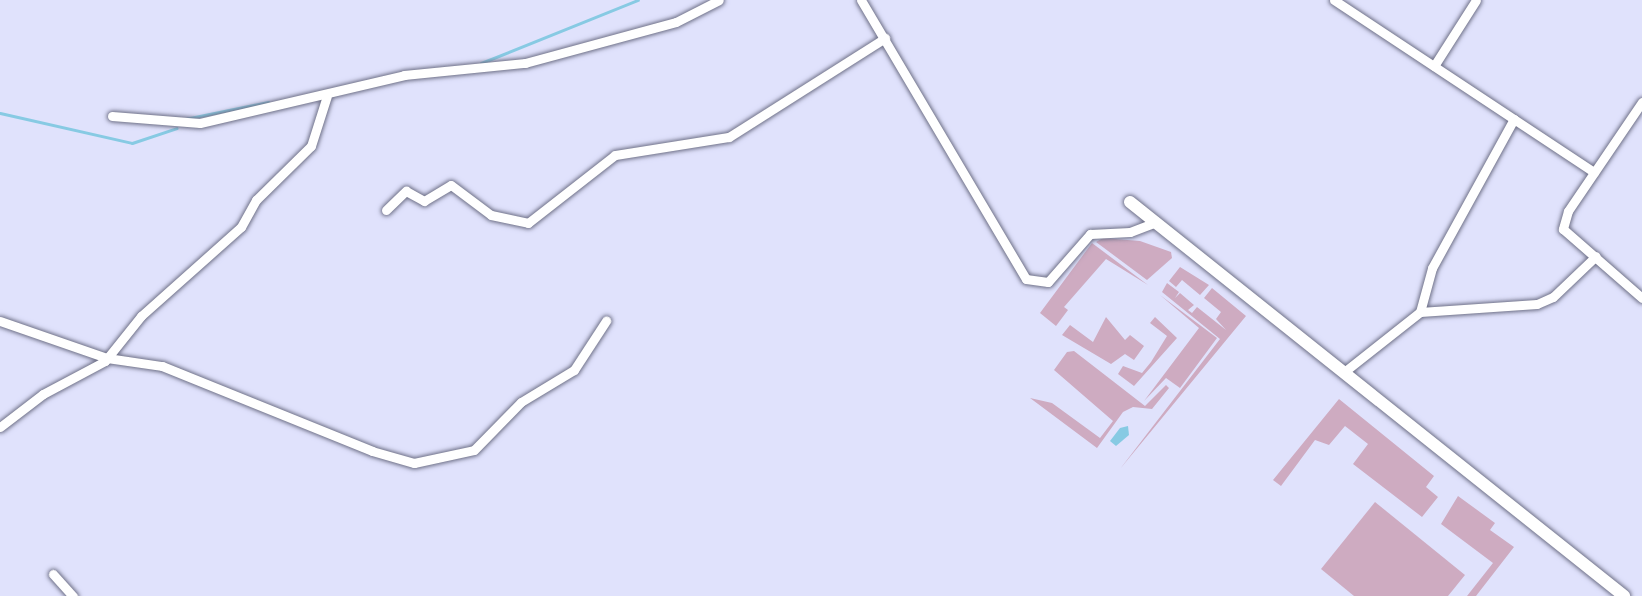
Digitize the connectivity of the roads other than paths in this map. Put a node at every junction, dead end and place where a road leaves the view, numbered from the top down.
1 (719, 0) edge
2 (861, 0) edge
3 (1334, 0) edge
4 (1476, 0) edge
5 (885, 38) junction
6 (1434, 66) junction
7 (327, 96) junction
8 (1642, 102) edge
9 (112, 116) dead end
10 (1514, 119) junction
11 (1594, 172) junction
12 (1130, 202) dead end
13 (386, 210) dead end
14 (1156, 222) junction
15 (1596, 256) junction
16 (1642, 298) edge
17 (1420, 312) junction
18 (0, 321) edge
19 (606, 321) dead end
20 (107, 358) junction
21 (1344, 372) junction
22 (0, 427) edge
23 (53, 574) dead end
24 (73, 596) edge
25 (1624, 596) edge

1 - 7 street
2 - 5 street
3 - 6 street
4 - 6 street
5 - 13 street
5 - 14 street
6 - 10 street
7 - 9 street
7 - 20 street
8 - 11 street
10 - 11 street
10 - 17 street
11 - 15 street
12 - 14 street
14 - 21 street
15 - 16 street
15 - 17 street
17 - 21 street
18 - 20 street
19 - 20 street
20 - 22 street
21 - 25 street
23 - 24 street

